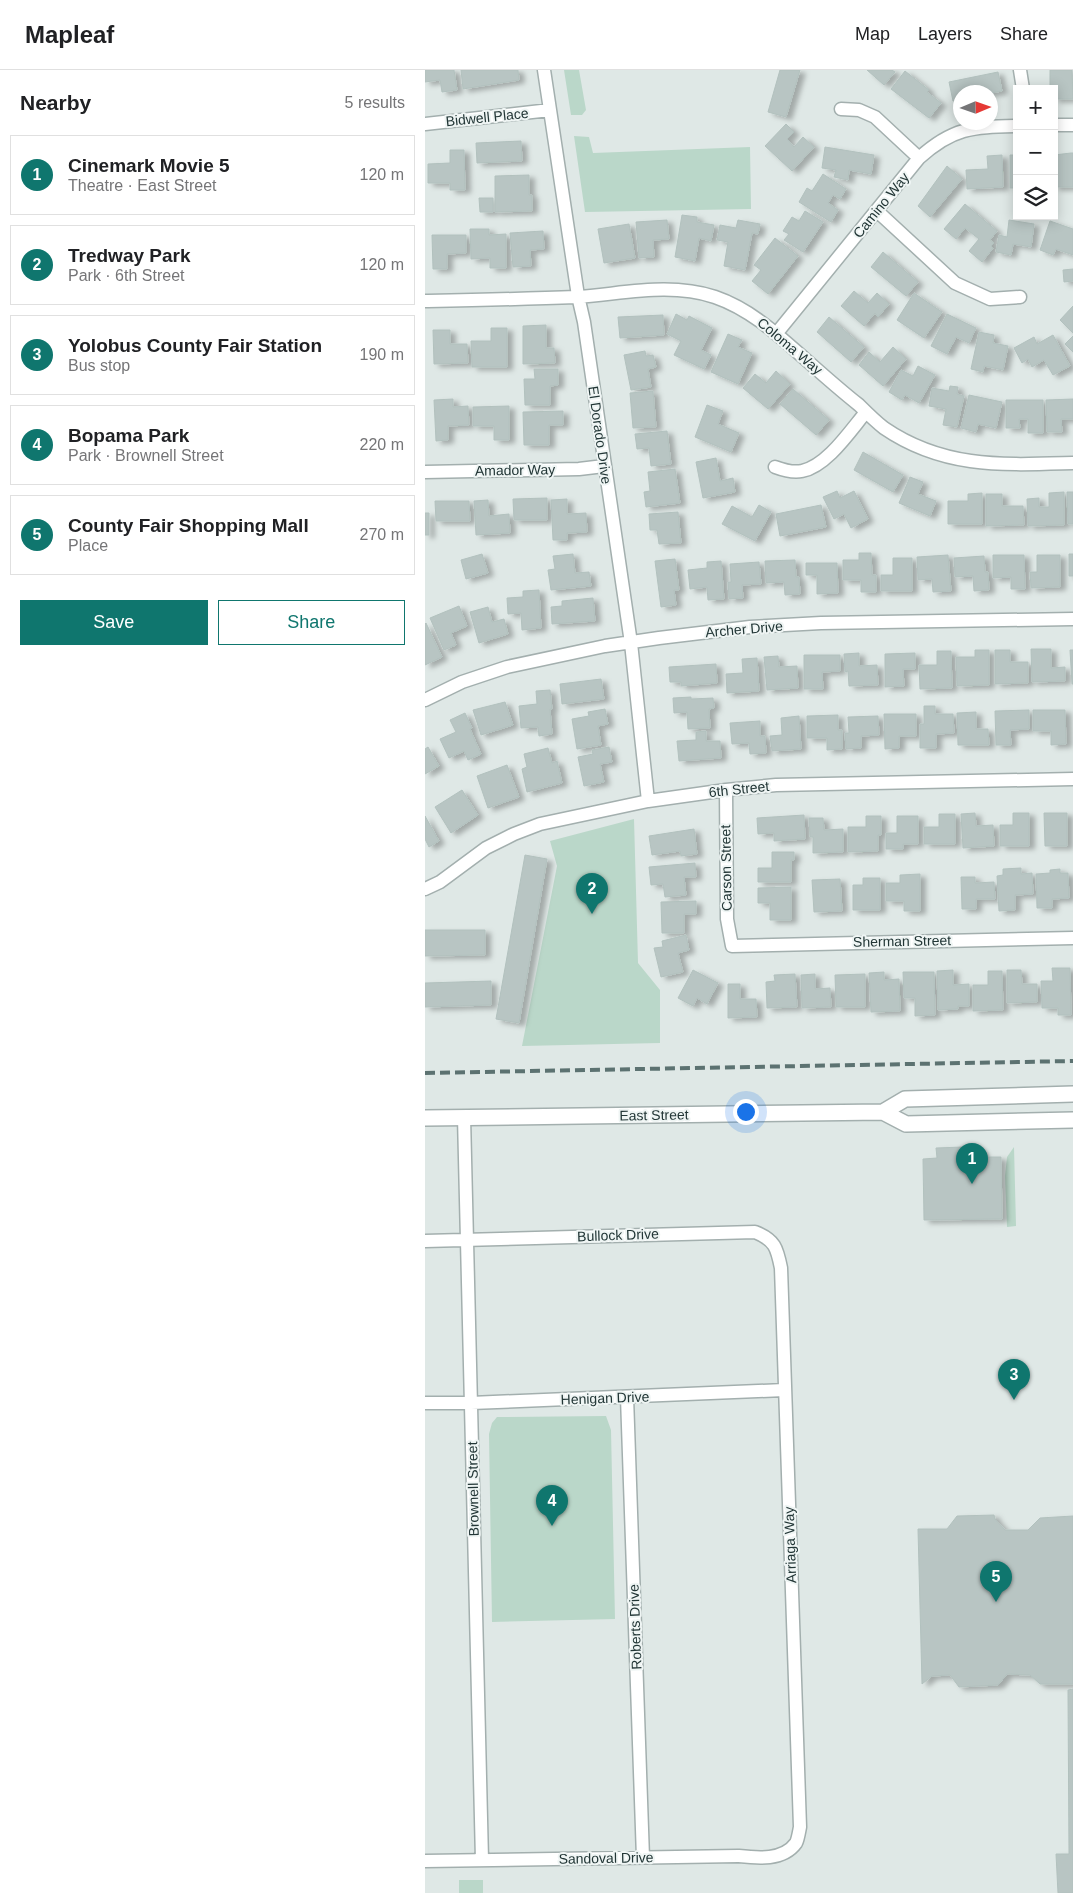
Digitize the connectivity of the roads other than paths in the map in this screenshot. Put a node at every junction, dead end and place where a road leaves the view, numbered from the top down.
1 (544, 70) edge
2 (1020, 70) edge
3 (1022, 85) edge
4 (841, 109) dead end
5 (550, 110) junction
6 (425, 124) edge
7 (1073, 125) edge
8 (1013, 126) edge
9 (1058, 126) edge
10 (919, 158) junction
11 (877, 211) junction
12 (578, 296) junction
13 (1020, 298) dead end
14 (425, 301) edge
15 (776, 334) junction
16 (866, 412) junction
17 (1073, 463) edge
18 (604, 466) junction
19 (775, 466) dead end
20 (425, 472) edge
21 (1073, 619) edge
22 (631, 642) junction
23 (425, 700) edge
24 (1073, 779) edge
25 (726, 790) junction
26 (648, 801) junction
27 (425, 889) edge
28 (1073, 938) edge
29 (732, 946) joint
30 (1073, 1094) edge
31 (883, 1112) junction
32 (464, 1117) junction
33 (425, 1118) edge
34 (1073, 1120) edge
35 (767, 1237) joint
36 (467, 1239) junction
37 (425, 1240) edge
38 (784, 1390) junction
39 (627, 1397) junction
40 (425, 1403) edge
41 (471, 1403) junction
42 (786, 1852) joint
43 (643, 1858) junction
44 (482, 1860) junction
45 (425, 1861) edge

1 - 5 street, El Dorado Drive
2 - 3 street
4 - 10 street
5 - 6 street, Bidwell Place
5 - 12 street, El Dorado Drive
7 - 9 street
8 - 10 street, Camino Way
10 - 11 street, Camino Way
11 - 13 street
11 - 15 street, Camino Way
12 - 14 street, Coloma Way
12 - 15 street, Coloma Way
12 - 18 street, El Dorado Drive
15 - 16 street, Coloma Way
16 - 17 street, Coloma Way
16 - 19 street
18 - 20 street, Amador Way
18 - 22 street, El Dorado Drive
21 - 22 street, Archer Drive
22 - 23 street, Archer Drive
22 - 26 street, El Dorado Drive
24 - 25 street, 6th Street
25 - 26 street, 6th Street
25 - 29 street, Carson Street
26 - 27 street, 6th Street
28 - 29 street, Sherman Street
30 - 31 street, East Street
31 - 32 street, East Street
31 - 34 street, East Street
32 - 33 street, East Street
32 - 36 street, Brownell Street
35 - 36 street, Bullock Drive
35 - 38 street, Arriaga Way
36 - 37 street, Bullock Drive
36 - 41 street, Brownell Street
38 - 39 street, Henigan Drive
38 - 42 street, Arriaga Way
39 - 41 street, Henigan Drive
39 - 43 street, Roberts Drive
40 - 41 street, Henigan Drive
41 - 44 street, Brownell Street
42 - 43 street, Sandoval Drive
43 - 44 street, Sandoval Drive
44 - 45 street, Sandoval Drive

